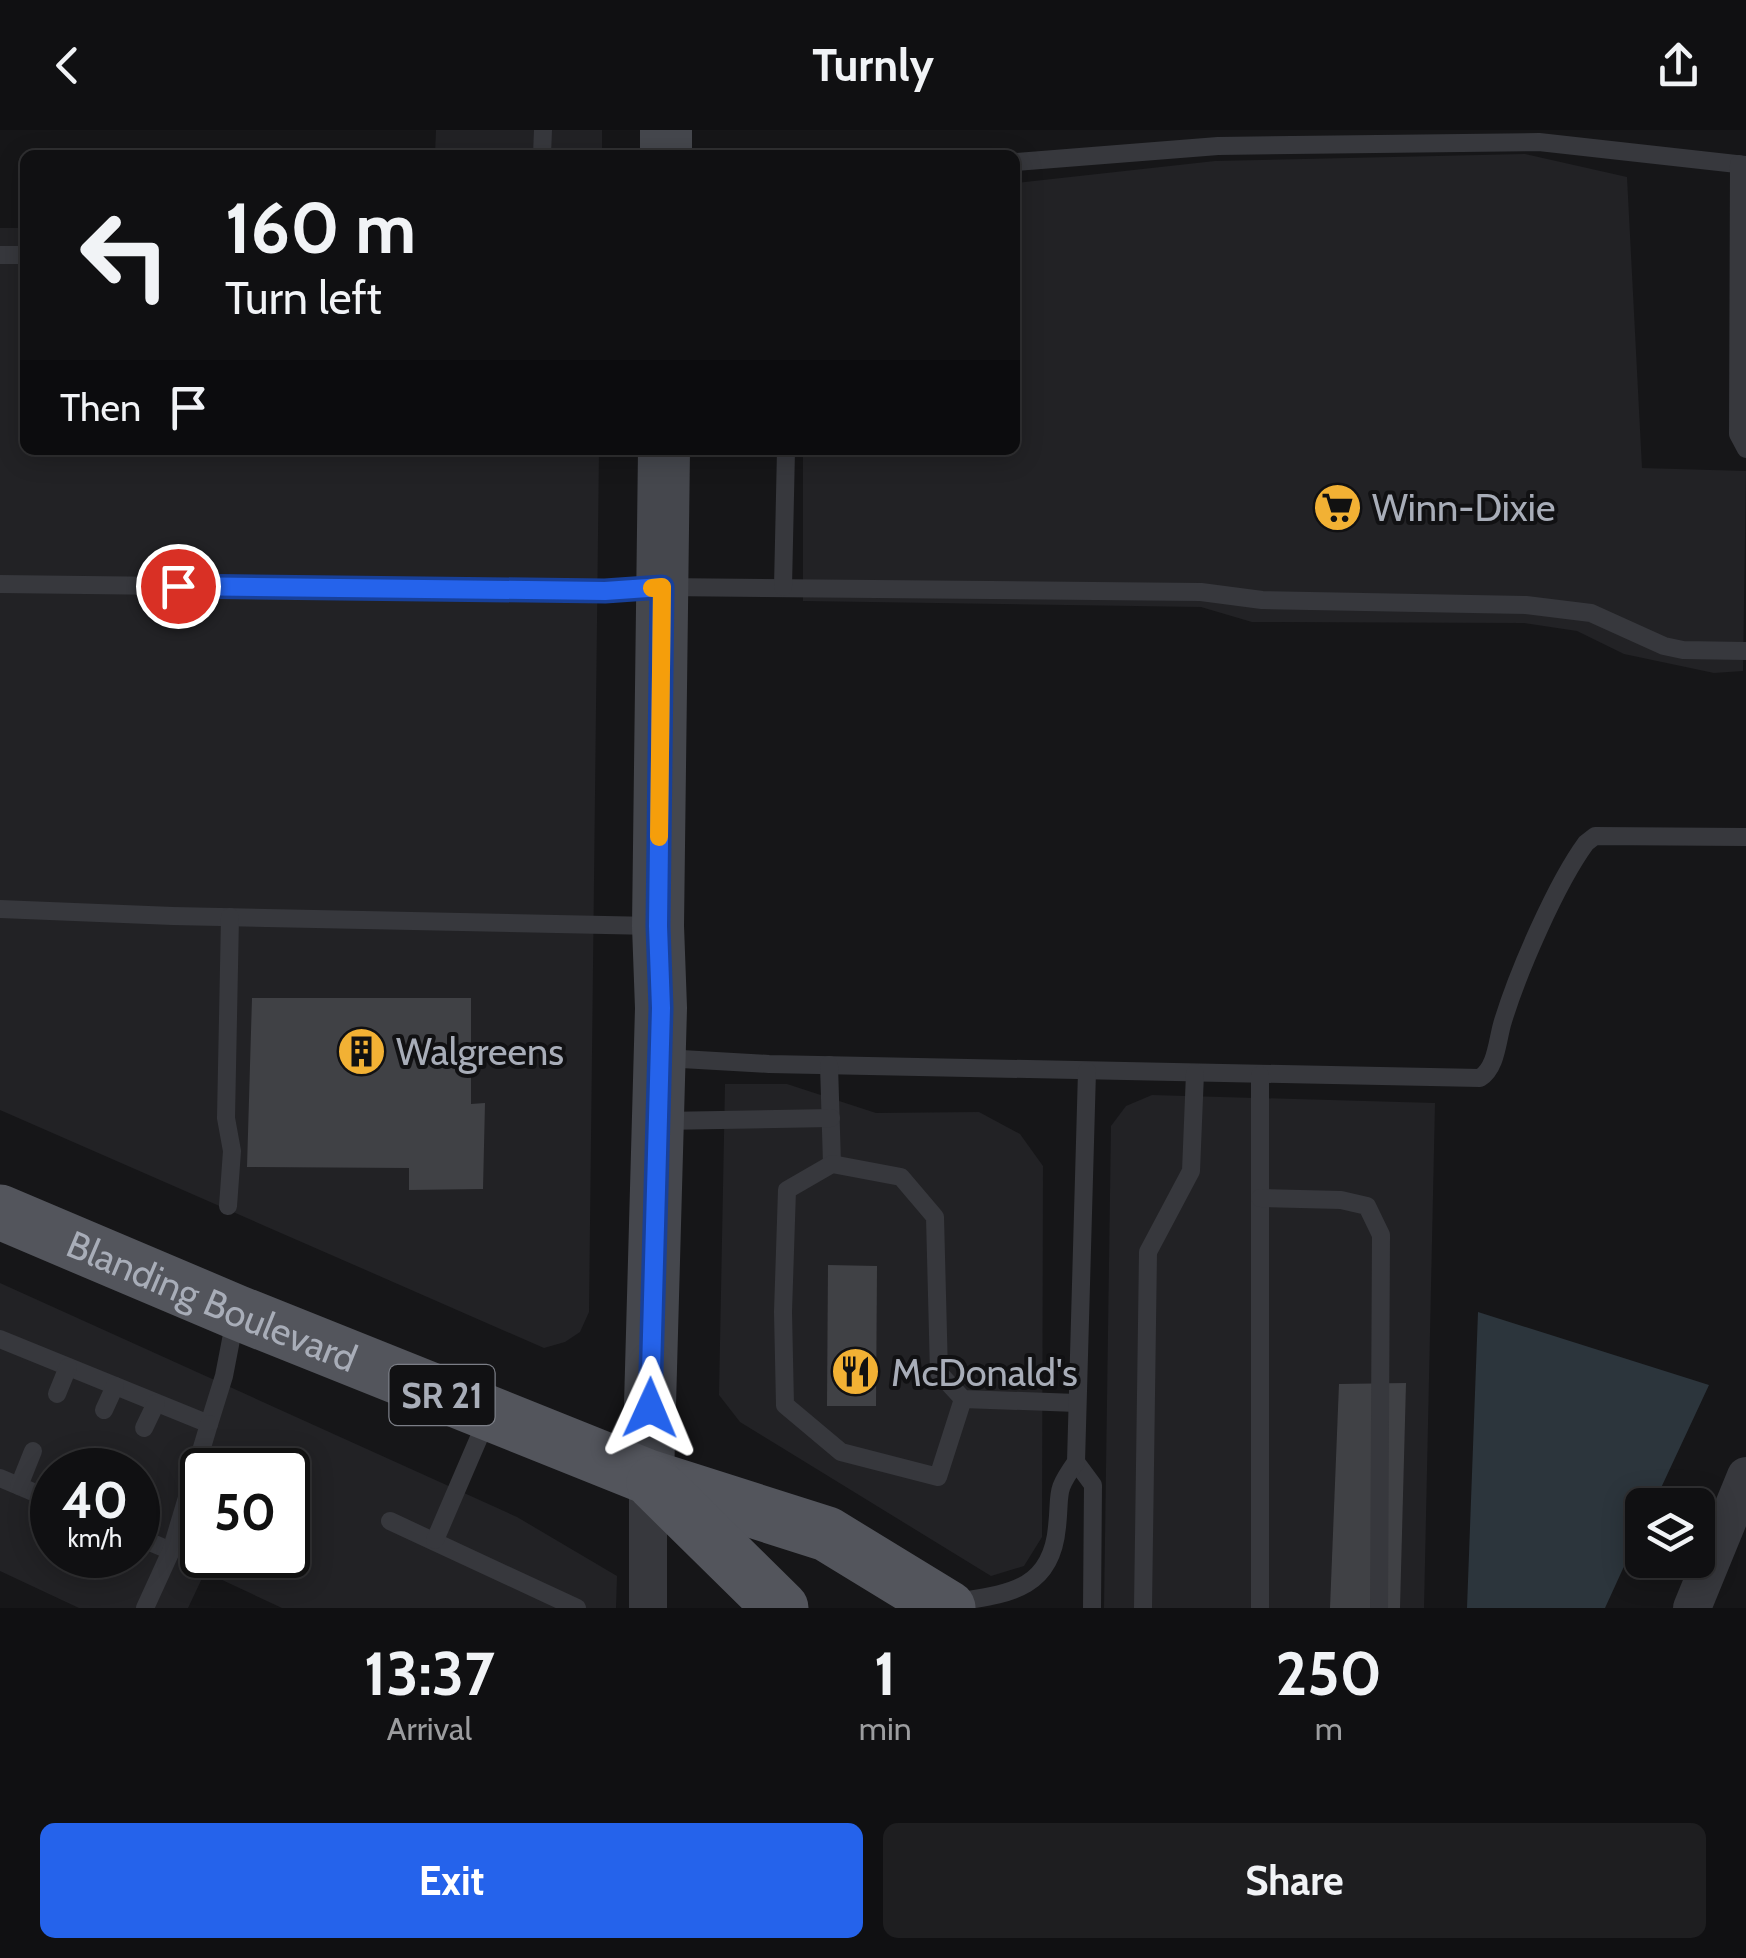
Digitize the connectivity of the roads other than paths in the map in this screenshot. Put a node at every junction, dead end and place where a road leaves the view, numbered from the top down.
1 (1328, 138) edge
2 (1020, 162) edge
3 (1742, 165) edge
4 (1746, 449) edge
5 (664, 455) edge
6 (786, 455) edge
7 (0, 584) edge
8 (662, 587) junction
9 (784, 587) junction
10 (1746, 651) edge
11 (1746, 837) edge
12 (0, 908) edge
13 (230, 917) junction
14 (658, 926) junction
15 (660, 1057) junction
16 (829, 1065) junction
17 (1087, 1071) junction
18 (1195, 1073) junction
19 (1260, 1074) junction
20 (831, 1118) junction
21 (657, 1121) junction
22 (832, 1164) junction
23 (1260, 1198) junction
24 (228, 1206) dead end
25 (0, 1212) edge
26 (236, 1312) junction
27 (0, 1339) edge
28 (68, 1367) junction
29 (115, 1386) junction
30 (57, 1394) dead end
31 (963, 1399) junction
32 (156, 1402) junction
33 (1077, 1403) junction
34 (104, 1410) dead end
35 (490, 1414) junction
36 (208, 1424) junction
37 (144, 1428) dead end
38 (30, 1458) edge
39 (1076, 1462) junction
40 (1746, 1476) edge
41 (648, 1477) junction
42 (0, 1478) edge
43 (19, 1486) junction
44 (30, 1491) edge
45 (390, 1521) dead end
46 (435, 1540) junction
47 (160, 1547) edge
48 (171, 1552) junction
49 (945, 1606) edge
50 (145, 1608) edge
51 (577, 1608) edge
52 (648, 1608) edge
53 (781, 1608) edge
54 (1092, 1608) edge
55 (1143, 1608) edge
56 (1260, 1608) edge
57 (1379, 1608) edge
58 (1692, 1608) edge

1 - 2 lane
1 - 3 lane
3 - 4 lane
5 - 8 main road
6 - 9 lane
7 - 8 lane
8 - 9 lane
8 - 14 main road
9 - 10 lane
11 - 19 lane
12 - 13 lane
13 - 14 lane
13 - 24 lane
14 - 15 main road
15 - 16 lane
15 - 21 main road
16 - 17 lane
16 - 20 lane
17 - 18 lane
17 - 33 lane
18 - 19 lane
18 - 55 lane
19 - 23 lane
20 - 21 lane
20 - 22 lane
21 - 41 main road
22 - 31 lane
22 - 31 lane
23 - 56 lane
23 - 57 lane
25 - 26 main road, Blanding Boulevard / SR 21
26 - 35 main road, Blanding Boulevard / SR 21
26 - 36 lane
27 - 28 lane
28 - 29 lane
28 - 30 lane
29 - 32 lane
29 - 34 lane
31 - 33 lane
32 - 36 lane
32 - 37 lane
33 - 39 lane
35 - 41 main road, Blanding Boulevard / SR 21
35 - 46 lane
36 - 48 lane
38 - 43 lane
39 - 49 lane
39 - 54 lane
40 - 58 street
41 - 49 main road, Blanding Boulevard / SR 21
41 - 52 street
41 - 53 main road, Blanding Boulevard / SR 21
42 - 43 lane
43 - 44 lane
45 - 46 lane
46 - 51 lane
47 - 48 lane
48 - 50 lane

